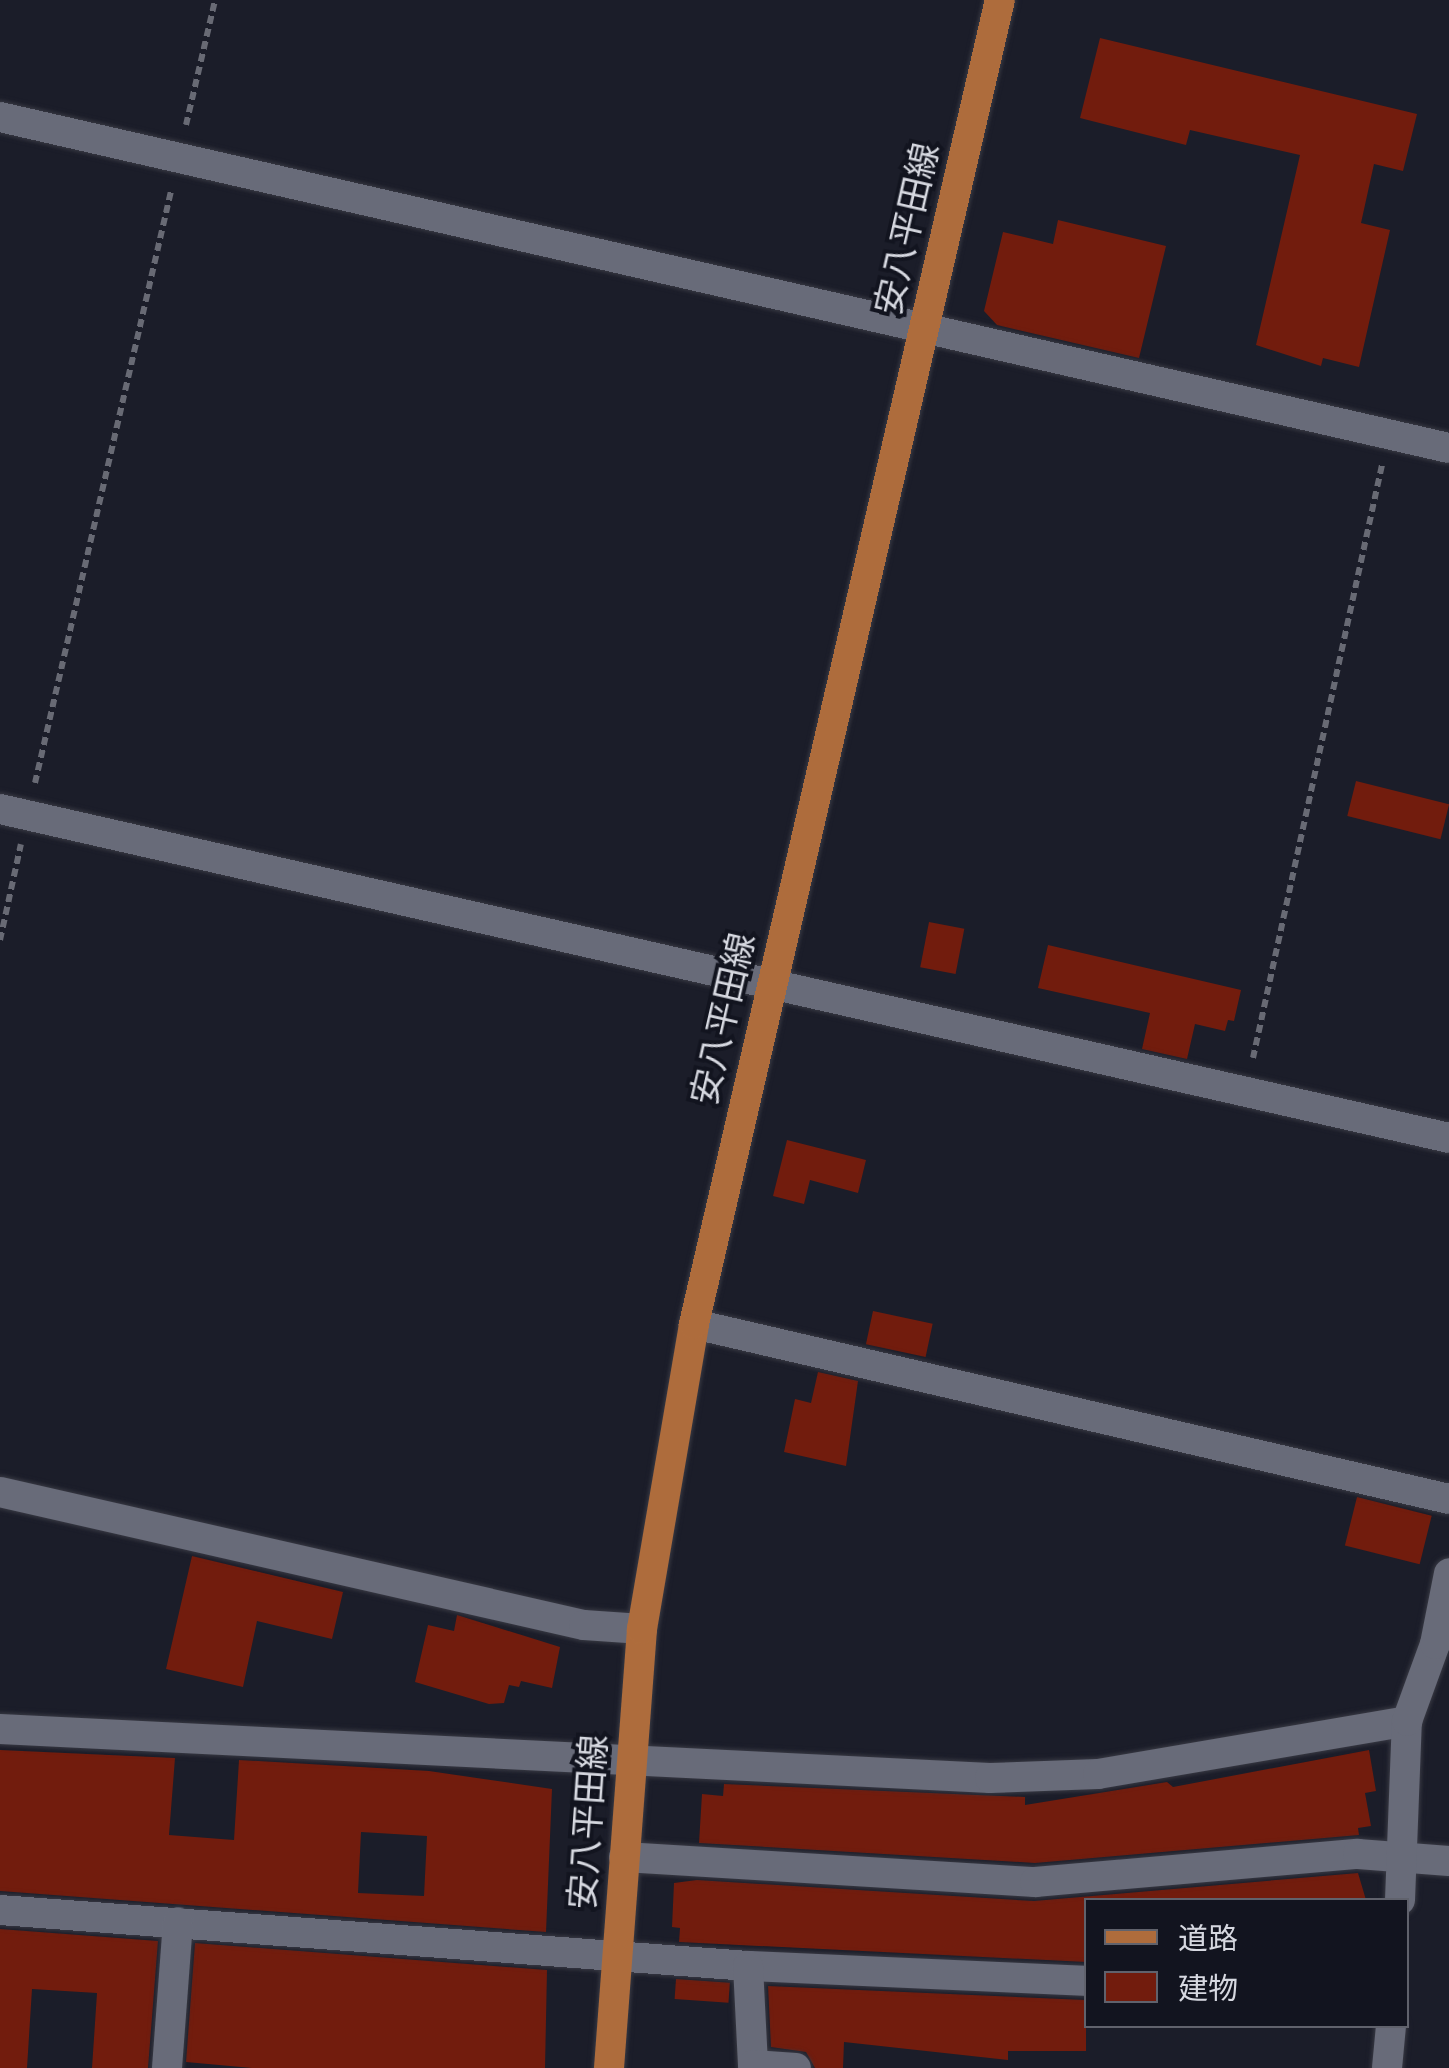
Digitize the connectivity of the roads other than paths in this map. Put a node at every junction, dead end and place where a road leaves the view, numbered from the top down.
1 (1000, 0) edge
2 (0, 117) edge
3 (923, 329) junction
4 (1449, 448) edge
5 (14, 812) edge
6 (770, 984) junction
7 (1449, 1138) edge
8 (694, 1324) junction
9 (0, 1492) edge
10 (1449, 1499) edge
11 (1449, 1573) edge
12 (642, 1629) junction
13 (1406, 1721) junction
14 (0, 1729) edge
15 (631, 1757) junction
16 (624, 1857) junction
17 (1402, 1858) junction
18 (1449, 1862) edge
19 (1400, 1898) edge
20 (0, 1910) edge
21 (178, 1922) junction
22 (618, 1952) junction
23 (748, 1966) junction
24 (1084, 1981) edge
25 (1391, 2028) edge
26 (168, 2068) edge
27 (608, 2068) edge
28 (796, 2068) edge
29 (1387, 2068) edge

1 - 3 main road, 安八平田線
2 - 3 street
3 - 4 street
3 - 6 main road, 安八平田線
5 - 6 street
6 - 7 street
6 - 8 main road, 安八平田線
8 - 10 street
8 - 12 main road, 安八平田線
9 - 12 street
11 - 13 street
12 - 15 main road, 安八平田線
13 - 15 street
13 - 17 street
14 - 15 street
15 - 16 main road, 安八平田線
16 - 17 street
16 - 22 main road, 安八平田線
17 - 18 street
17 - 19 street
20 - 21 street
21 - 22 street
21 - 26 street
22 - 23 street
22 - 27 main road, 安八平田線
23 - 24 street
23 - 28 street
25 - 29 street

